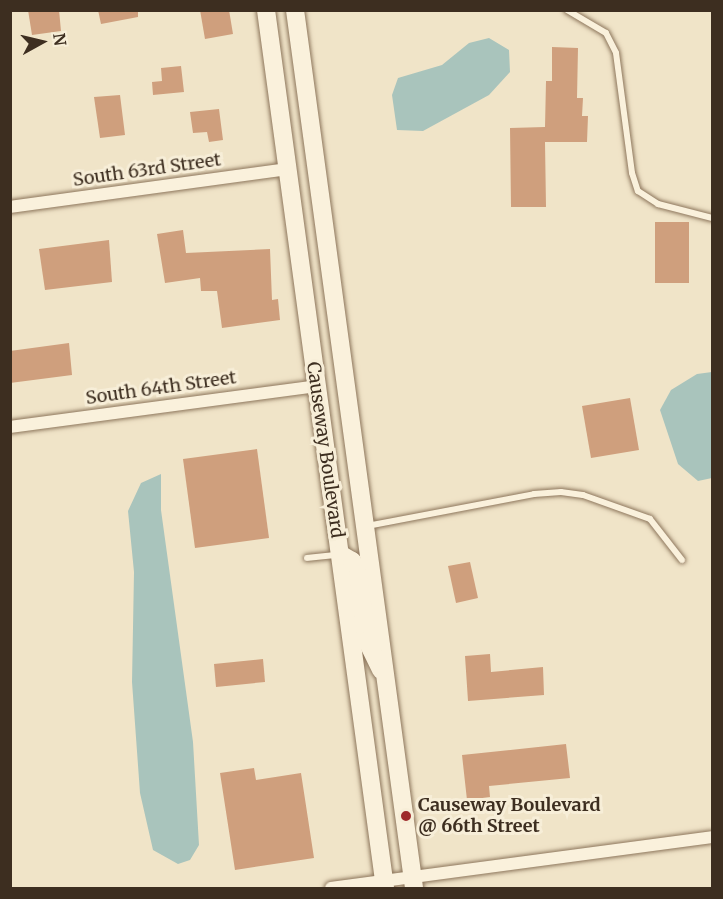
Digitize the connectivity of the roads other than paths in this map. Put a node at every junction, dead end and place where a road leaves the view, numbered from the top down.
1 (266, 10) edge
2 (295, 10) edge
3 (567, 10) edge
4 (287, 170) junction
5 (10, 207) edge
6 (712, 218) edge
7 (316, 386) junction
8 (10, 427) edge
9 (366, 526) junction
10 (340, 554) junction
11 (307, 558) dead end
12 (682, 560) dead end
13 (387, 679) junction
14 (712, 837) edge
15 (413, 883) edge
16 (385, 885) edge
17 (331, 888) edge

1 - 4 main road, Causeway Boulevard
2 - 9 main road, Causeway Boulevard
3 - 6 lane
4 - 5 street, South 63rd Street
4 - 7 main road, Causeway Boulevard
7 - 8 street, South 64th Street
7 - 10 main road, Causeway Boulevard
9 - 12 lane
9 - 13 main road, Causeway Boulevard
10 - 11 lane
10 - 13 main road
10 - 16 main road, Causeway Boulevard
13 - 15 main road, Causeway Boulevard
14 - 15 street
15 - 16 street
16 - 17 street

